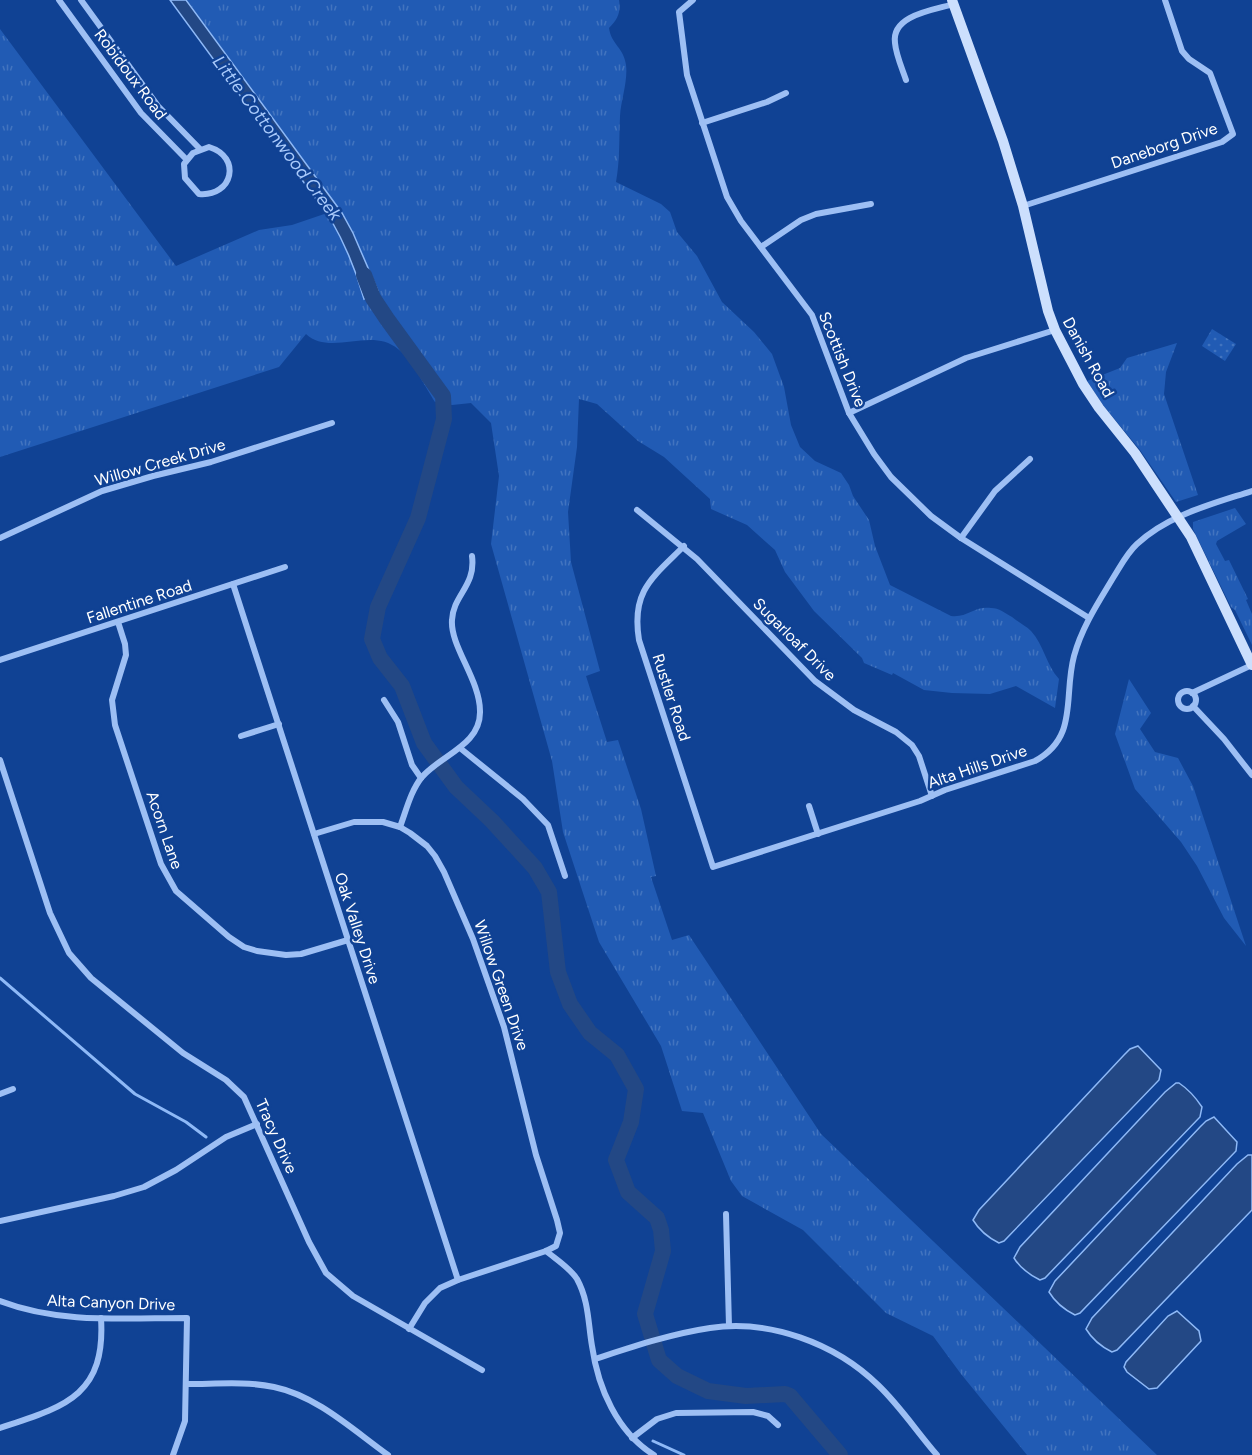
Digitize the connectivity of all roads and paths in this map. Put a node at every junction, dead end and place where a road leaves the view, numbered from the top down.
1 (59, 0) edge
2 (81, 0) edge
3 (693, 0) edge
4 (1165, 0) edge
5 (953, 2) edge
6 (906, 80) dead end
7 (786, 93) dead end
8 (702, 123) junction
9 (200, 149) junction
10 (186, 159) junction
11 (871, 204) dead end
12 (1023, 206) junction
13 (761, 247) junction
14 (1054, 330) junction
15 (849, 413) junction
16 (332, 423) dead end
17 (1030, 459) dead end
18 (1252, 490) edge
19 (637, 510) dead end
20 (1178, 517) junction
21 (0, 538) edge
22 (961, 538) junction
23 (684, 546) junction
24 (472, 556) dead end
25 (285, 567) dead end
26 (233, 584) junction
27 (1089, 618) junction
28 (118, 622) junction
29 (0, 660) edge
30 (1252, 665) edge
31 (1192, 693) junction
32 (384, 700) dead end
33 (1193, 706) junction
34 (279, 724) junction
35 (241, 736) dead end
36 (460, 748) junction
37 (0, 760) edge
38 (1252, 775) edge
39 (421, 778) junction
40 (932, 796) junction
41 (809, 806) dead end
42 (400, 827) junction
43 (314, 834) junction
44 (818, 834) junction
45 (713, 867) joint
46 (565, 876) dead end
47 (348, 940) junction
48 (13, 1089) dead end
49 (0, 1094) edge
50 (257, 1124) junction
51 (726, 1214) dead end
52 (0, 1221) edge
53 (546, 1251) junction
54 (458, 1280) junction
55 (0, 1301) edge
56 (102, 1318) junction
57 (729, 1326) junction
58 (409, 1329) junction
59 (595, 1359) junction
60 (483, 1370) dead end
61 (187, 1384) junction
62 (778, 1425) dead end
63 (0, 1428) edge
64 (632, 1438) junction
65 (173, 1455) edge
66 (388, 1455) edge
67 (654, 1455) edge
68 (937, 1455) edge

1 - 10 street, Robidoux Road
2 - 9 street, Robidoux Road
3 - 8 street, Scottish Drive
4 - 12 street, Daneborg Drive
5 - 6 street
5 - 12 street, Danish Road
7 - 8 street
8 - 13 street, Scottish Drive
9 - 10 street
9 - 10 street, Robidoux Road
11 - 13 street
12 - 14 street, Danish Road
13 - 15 street, Scottish Drive
14 - 15 street
14 - 20 street, Danish Road
15 - 22 street, Scottish Drive
16 - 21 street, Willow Creek Drive
17 - 22 street
18 - 20 street, Alta Hills Drive
19 - 23 street, Sugarloaf Drive
20 - 27 street, Alta Hills Drive
20 - 30 street, Danish Road
22 - 27 street, Scottish Drive
23 - 40 street, Sugarloaf Drive
23 - 45 street, Rustler Road
24 - 36 street
25 - 26 street, Fallentine Road
26 - 28 street, Fallentine Road
26 - 34 street, Oak Valley Drive
27 - 40 street, Alta Hills Drive
28 - 29 street, Fallentine Road
28 - 47 street, Acorn Lane
30 - 31 street
31 - 33 street
31 - 33 street
32 - 39 street
33 - 38 street
34 - 35 street
34 - 43 street, Oak Valley Drive
36 - 39 street
36 - 46 street
37 - 50 street, Tracy Drive
39 - 42 street
40 - 44 street, Alta Hills Drive
41 - 44 street
42 - 43 street, Willow Green Drive
42 - 53 street, Willow Green Drive
43 - 47 street, Oak Valley Drive
44 - 45 street, Alta Hills Drive
47 - 54 street, Oak Valley Drive
48 - 49 street
50 - 52 street
50 - 58 street, Tracy Drive
51 - 57 street
53 - 54 street
53 - 59 street
54 - 58 street
55 - 56 street, Alta Canyon Drive
56 - 61 street, Alta Canyon Drive
56 - 63 street
57 - 59 street
57 - 68 street
58 - 60 street, Tracy Drive
59 - 64 street
61 - 65 street
61 - 66 street
62 - 64 street
64 - 67 street

